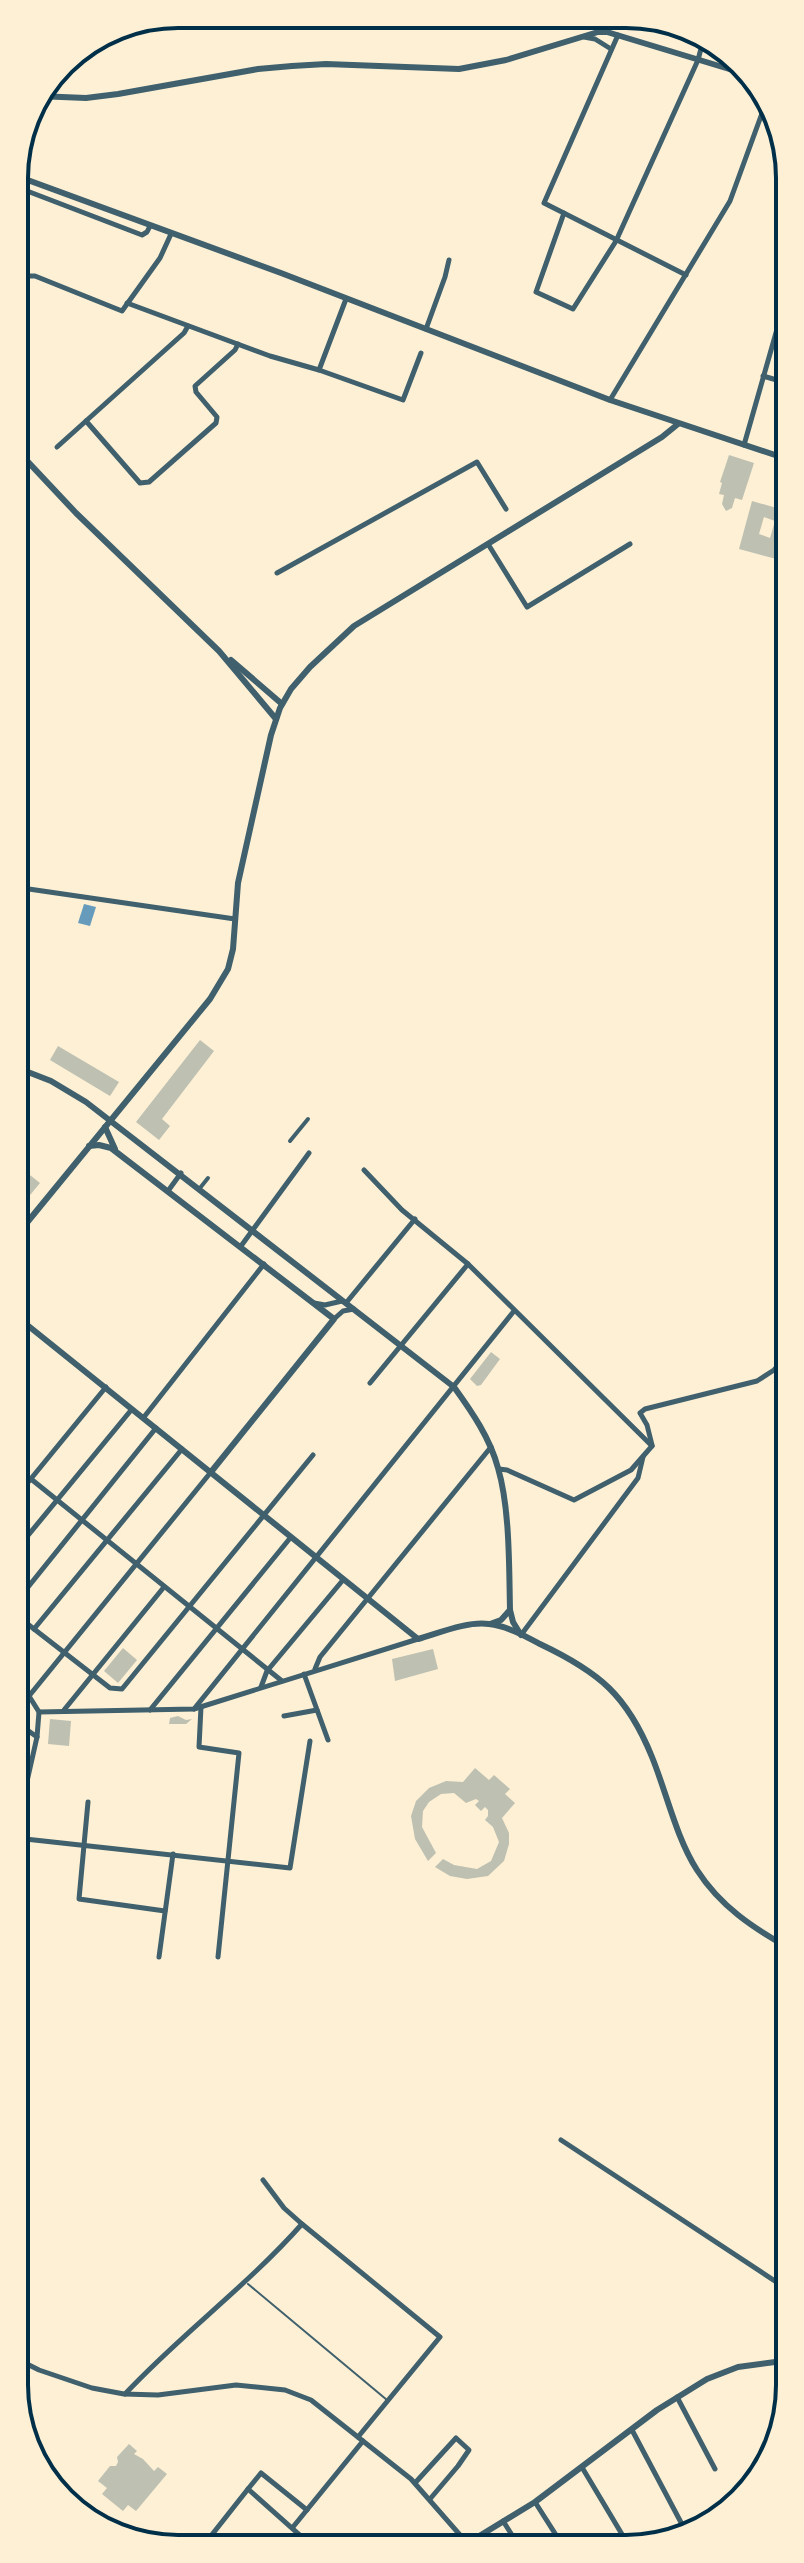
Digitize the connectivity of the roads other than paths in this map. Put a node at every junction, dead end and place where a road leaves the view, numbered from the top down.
1 (601, 28) edge
2 (598, 32) junction
3 (618, 35) junction
4 (583, 37) junction
5 (701, 48) edge
6 (611, 49) junction
7 (698, 60) junction
8 (729, 69) edge
9 (51, 97) edge
10 (762, 114) edge
11 (28, 180) edge
12 (28, 191) edge
13 (564, 213) junction
14 (150, 226) junction
15 (171, 234) junction
16 (616, 241) junction
17 (449, 260) dead end
18 (686, 275) junction
19 (28, 276) edge
20 (346, 299) junction
21 (127, 303) junction
22 (188, 326) junction
23 (426, 329) junction
24 (776, 337) edge
25 (238, 344) junction
26 (421, 353) dead end
27 (319, 370) junction
28 (763, 376) junction
29 (776, 380) edge
30 (610, 400) junction
31 (86, 421) junction
32 (678, 424) junction
33 (744, 445) junction
34 (57, 447) dead end
35 (776, 455) edge
36 (28, 462) edge
37 (506, 509) dead end
38 (511, 517) dead end
39 (517, 526) junction
40 (488, 544) junction
41 (630, 544) dead end
42 (277, 573) dead end
43 (219, 651) junction
44 (282, 704) junction
45 (276, 719) junction
46 (28, 889) edge
47 (236, 919) junction
48 (28, 1072) edge
49 (308, 1119) dead end
50 (110, 1120) junction
51 (105, 1127) junction
52 (290, 1141) dead end
53 (89, 1146) junction
54 (117, 1152) junction
55 (309, 1153) dead end
56 (364, 1170) dead end
57 (181, 1173) junction
58 (208, 1178) dead end
59 (200, 1188) junction
60 (168, 1191) junction
61 (415, 1219) junction
62 (28, 1221) edge
63 (253, 1230) junction
64 (241, 1246) junction
65 (265, 1264) junction
66 (468, 1264) junction
67 (345, 1302) junction
68 (314, 1303) junction
69 (354, 1309) junction
70 (514, 1311) junction
71 (334, 1319) junction
72 (28, 1325) edge
73 (402, 1347) junction
74 (776, 1368) edge
75 (370, 1383) dead end
76 (106, 1387) junction
77 (454, 1387) junction
78 (132, 1409) junction
79 (144, 1417) junction
80 (156, 1428) junction
81 (652, 1446) junction
82 (491, 1447) junction
83 (182, 1449) junction
84 (313, 1455) dead end
85 (643, 1457) junction
86 (499, 1469) junction
87 (211, 1472) junction
88 (31, 1479) junction
89 (28, 1483) edge
90 (57, 1500) junction
91 (265, 1515) junction
92 (82, 1520) junction
93 (28, 1535) edge
94 (291, 1537) junction
95 (107, 1541) junction
96 (317, 1558) junction
97 (136, 1564) junction
98 (343, 1580) junction
99 (28, 1587) edge
100 (164, 1587) junction
101 (367, 1599) junction
102 (189, 1608) junction
103 (510, 1610) junction
104 (28, 1624) edge
105 (490, 1624) junction
106 (34, 1629) junction
107 (216, 1629) junction
108 (521, 1635) junction
109 (418, 1639) junction
110 (242, 1651) junction
111 (64, 1652) junction
112 (314, 1670) junction
113 (267, 1671) junction
114 (304, 1674) junction
115 (92, 1675) junction
116 (282, 1681) junction
117 (261, 1688) junction
118 (29, 1696) joint
119 (197, 1708) junction
120 (317, 1710) junction
121 (64, 1711) junction
122 (149, 1711) junction
123 (39, 1712) junction
124 (284, 1716) dead end
125 (28, 1731) edge
126 (37, 1737) junction
127 (328, 1740) dead end
128 (310, 1741) dead end
129 (28, 1777) edge
130 (88, 1802) dead end
131 (28, 1839) edge
132 (84, 1844) junction
133 (173, 1854) junction
134 (228, 1861) junction
135 (165, 1911) junction
136 (776, 1940) edge
137 (159, 1957) dead end
138 (218, 1957) dead end
139 (561, 2140) dead end
140 (263, 2180) dead end
141 (302, 2224) junction
142 (776, 2282) edge
143 (246, 2283) junction
144 (776, 2362) edge
145 (28, 2365) edge
146 (124, 2394) junction
147 (677, 2397) junction
148 (388, 2400) junction
149 (632, 2430) junction
150 (360, 2439) junction
151 (583, 2469) junction
152 (715, 2469) dead end
153 (415, 2483) junction
154 (248, 2489) junction
155 (430, 2499) junction
156 (535, 2502) junction
157 (307, 2510) junction
158 (503, 2521) junction
159 (682, 2524) edge
160 (293, 2527) junction
161 (212, 2535) edge
162 (301, 2535) edge
163 (457, 2535) edge
164 (481, 2535) edge
165 (512, 2535) edge
166 (556, 2535) edge
167 (622, 2535) edge

1 - 2 street
2 - 3 street
2 - 4 street
3 - 6 street
3 - 7 street
4 - 6 street
4 - 9 street
5 - 7 street
6 - 13 street
7 - 8 street
7 - 16 street
10 - 18 street
11 - 14 street
12 - 14 street
13 - 16 street
13 - 16 street
14 - 15 street
15 - 20 street
15 - 21 street
16 - 18 street
17 - 23 street
18 - 30 street
19 - 21 street
20 - 23 street
20 - 27 street
21 - 22 street
22 - 25 street
22 - 31 street
23 - 30 street
24 - 28 street
25 - 27 street
25 - 31 street
26 - 27 street
28 - 29 street
28 - 33 street
30 - 32 street
31 - 34 street
32 - 33 street
32 - 39 street
33 - 35 street
36 - 43 street
37 - 42 street
38 - 39 street
39 - 40 street
40 - 41 street
40 - 44 street
43 - 44 street
43 - 45 street
44 - 45 street
45 - 47 street
46 - 47 street
47 - 50 street
48 - 50 street
49 - 52 street
50 - 51 street
50 - 57 street
51 - 53 street
51 - 54 street
53 - 54 street
53 - 62 street
54 - 60 street
55 - 63 street
56 - 61 street
57 - 59 street
57 - 60 street
58 - 59 street
59 - 63 street
60 - 64 street
61 - 66 street
61 - 67 street
63 - 64 street
63 - 67 street
64 - 65 street
65 - 68 street
65 - 79 street
66 - 70 street
66 - 73 street
67 - 68 street
67 - 69 street
68 - 71 street
69 - 71 street
69 - 73 street
70 - 77 street
70 - 81 street
71 - 87 street
72 - 76 street
73 - 75 street
73 - 77 street
74 - 81 street
76 - 78 street
76 - 88 street
77 - 82 street
77 - 96 street
78 - 79 street
78 - 90 street
79 - 80 street
80 - 83 street
80 - 92 street
81 - 85 street
82 - 86 street
82 - 101 street
83 - 87 street
83 - 95 street
84 - 91 street
85 - 86 street
85 - 108 street
86 - 103 street
87 - 91 street
87 - 97 street
88 - 89 street
88 - 90 street
90 - 92 street
90 - 93 street
91 - 94 street
91 - 102 street
92 - 95 street
92 - 99 street
94 - 96 street
94 - 107 street
95 - 97 street
95 - 106 street
96 - 98 street
96 - 110 street
97 - 100 street
97 - 111 street
98 - 101 street
98 - 113 street
100 - 102 street
100 - 115 street
101 - 109 street
101 - 112 street
102 - 107 street
102 - 115 street
103 - 105 street
103 - 108 street
104 - 106 street
105 - 108 street
105 - 109 street
106 - 111 street
107 - 110 street
107 - 122 street
108 - 136 street
109 - 112 street
110 - 113 street
110 - 119 street
111 - 115 street
111 - 118 street
112 - 114 street
113 - 116 street
113 - 117 street
114 - 116 street
114 - 120 street
115 - 121 street
116 - 117 street
117 - 119 street
118 - 123 street
119 - 122 street
119 - 134 street
120 - 124 street
120 - 127 street
121 - 122 street
121 - 123 street
123 - 126 street
125 - 126 street
126 - 129 street
128 - 134 street
130 - 132 street
131 - 132 street
132 - 133 street
132 - 135 street
133 - 134 street
133 - 135 street
134 - 138 street
135 - 137 street
139 - 142 street
140 - 141 street
141 - 143 street
141 - 148 street
143 - 146 street
143 - 148 lane
144 - 147 street
145 - 146 street
146 - 150 street
147 - 149 street
147 - 152 street
148 - 150 street
149 - 151 street
149 - 159 street
150 - 153 street
150 - 157 street
151 - 156 street
151 - 167 street
153 - 155 street
153 - 155 street
154 - 157 street
154 - 160 street
154 - 161 street
155 - 163 street
156 - 158 street
156 - 166 street
157 - 160 street
158 - 164 street
158 - 165 street
160 - 162 street

